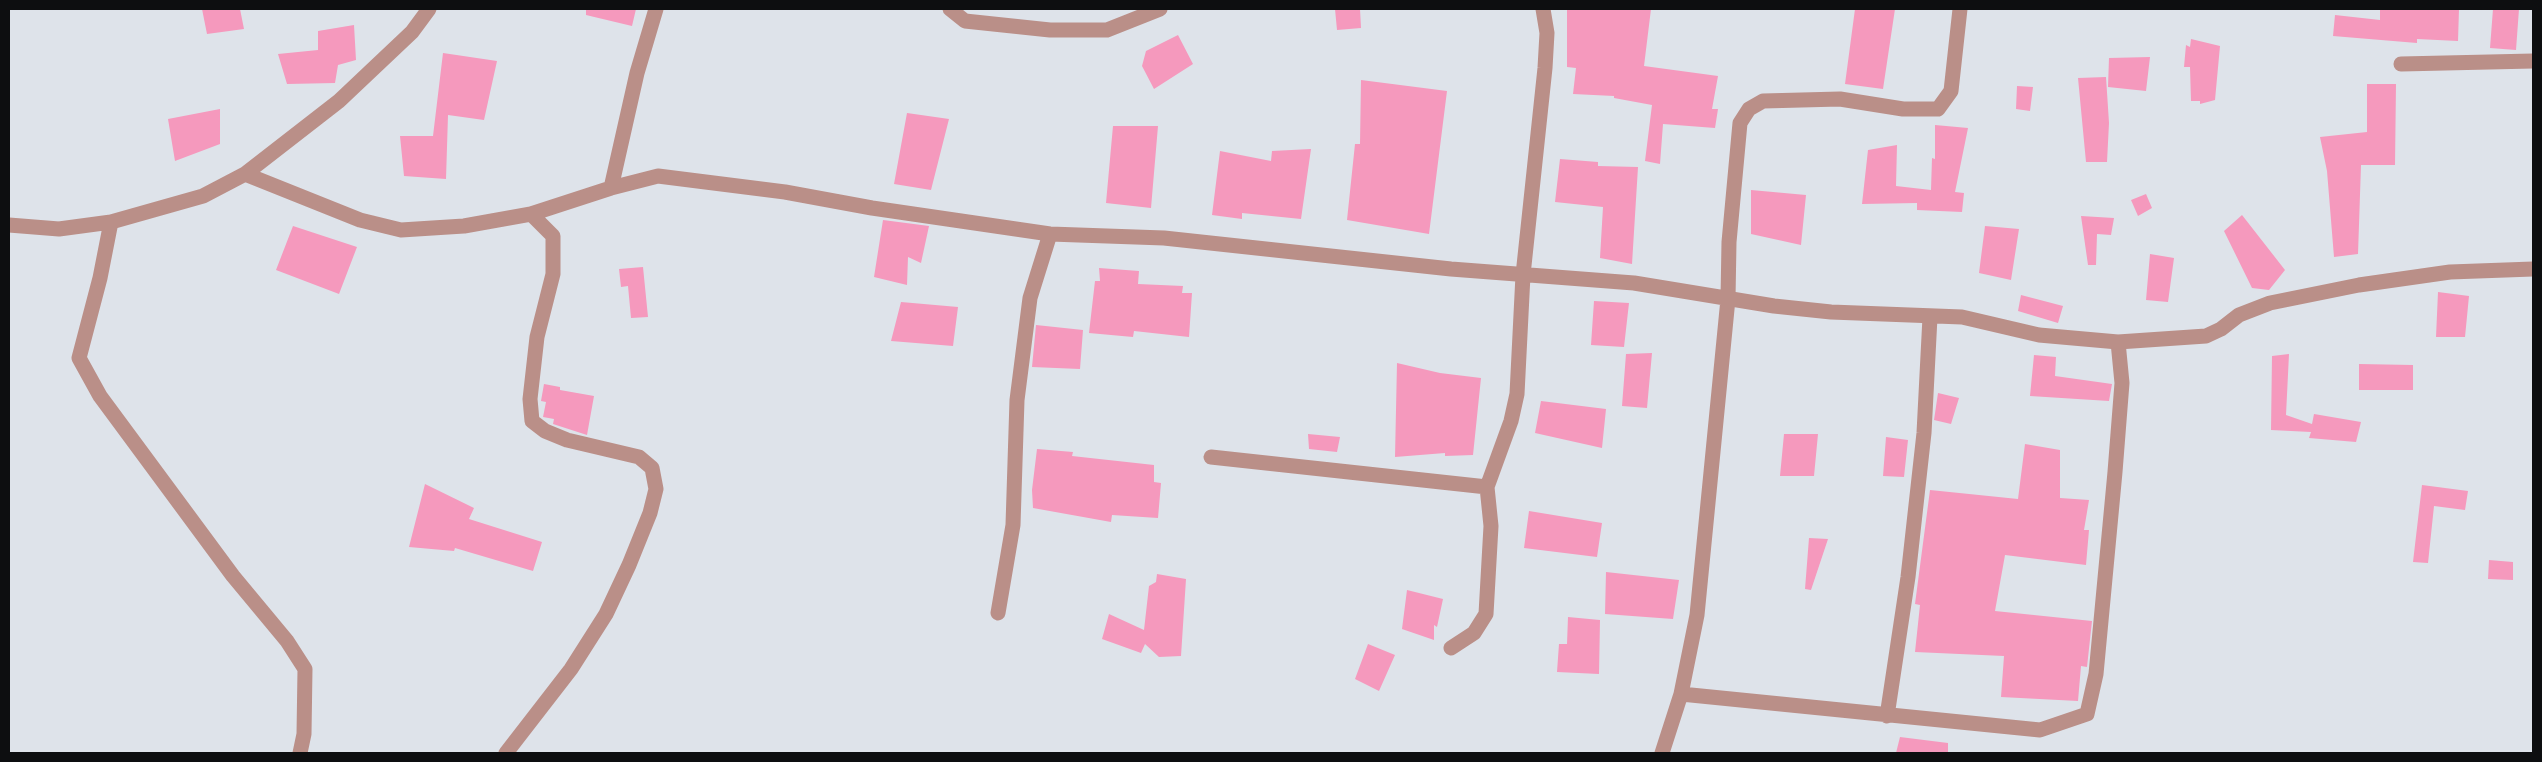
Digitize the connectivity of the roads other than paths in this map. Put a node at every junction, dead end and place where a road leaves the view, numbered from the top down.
1 (429, 9) edge
2 (656, 9) edge
3 (950, 9) edge
4 (1160, 9) edge
5 (1542, 9) edge
6 (1960, 9) edge
7 (2533, 62) edge
8 (2400, 64) dead end
9 (245, 174) junction
10 (611, 188) junction
11 (531, 214) junction
12 (111, 222) junction
13 (9, 226) edge
14 (1050, 234) junction
15 (2533, 270) edge
16 (1523, 275) junction
17 (1728, 299) junction
18 (1930, 317) junction
19 (2118, 342) junction
20 (1211, 457) dead end
21 (1486, 487) junction
22 (998, 613) dead end
23 (1451, 648) dead end
24 (1681, 694) junction
25 (1887, 716) junction
26 (300, 753) edge
27 (506, 753) edge
28 (1662, 753) edge

1 - 9 street
2 - 10 street
3 - 4 street
5 - 16 street
6 - 17 street
7 - 8 street
9 - 11 street
9 - 12 street
10 - 11 street
10 - 14 street
11 - 27 street
12 - 13 street
12 - 26 street
14 - 16 street
14 - 22 street
15 - 19 street
16 - 17 street
16 - 21 street
17 - 18 street
17 - 24 street
18 - 19 street
18 - 25 street
19 - 25 street
20 - 21 street
21 - 23 street
24 - 25 street
24 - 28 street

